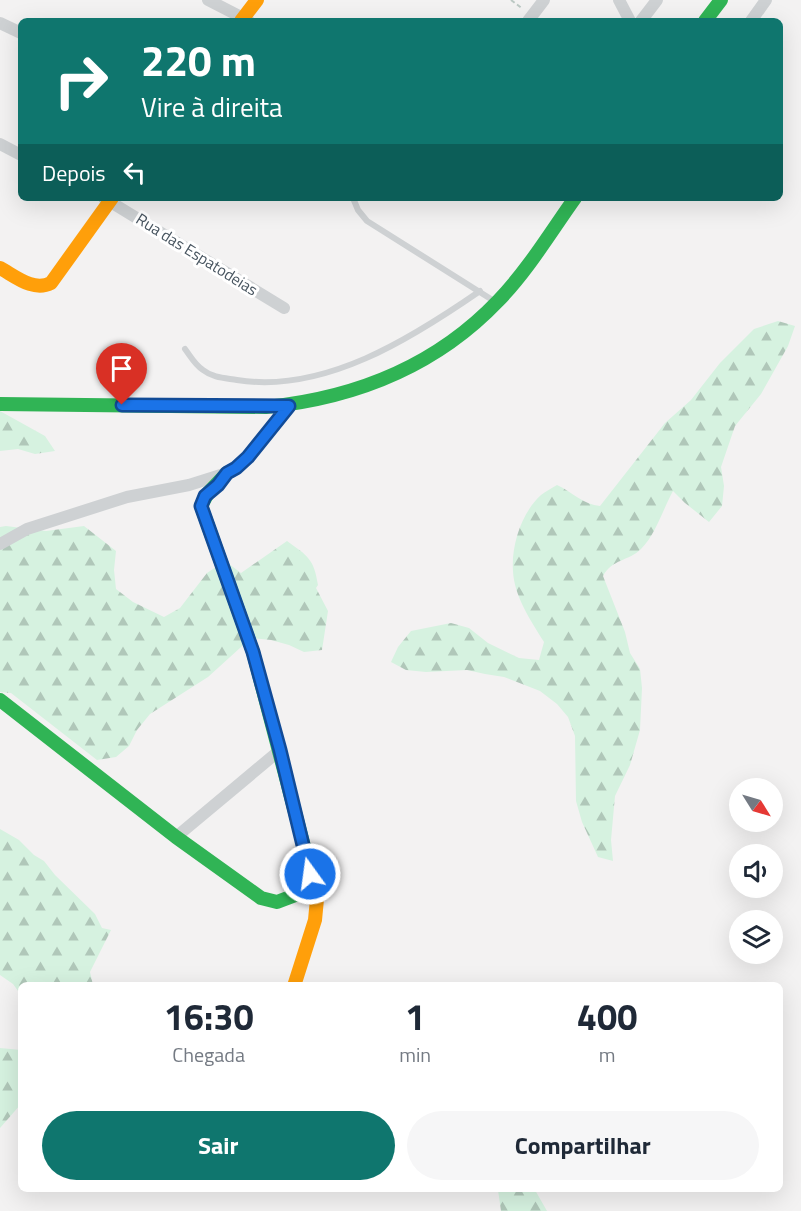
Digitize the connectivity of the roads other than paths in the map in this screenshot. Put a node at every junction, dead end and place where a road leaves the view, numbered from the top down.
1 (208, 0) edge
2 (257, 0) edge
3 (544, 0) edge
4 (619, 0) edge
5 (657, 0) edge
6 (721, 0) edge
7 (766, 0) edge
8 (241, 18) edge
9 (246, 18) edge
10 (531, 18) edge
11 (628, 18) edge
12 (644, 18) edge
13 (707, 18) edge
14 (753, 18) edge
15 (0, 23) edge
16 (18, 32) edge
17 (0, 144) edge
18 (18, 153) edge
19 (108, 201) edge
20 (112, 201) edge
21 (354, 201) edge
22 (573, 201) edge
23 (0, 268) edge
24 (480, 291) junction
25 (497, 303) junction
26 (284, 308) dead end
27 (185, 349) dead end
28 (0, 404) edge
29 (289, 406) junction
30 (227, 473) junction
31 (0, 544) edge
32 (0, 700) edge
33 (280, 750) junction
34 (176, 837) junction
35 (314, 888) junction
36 (295, 982) edge

1 - 8 street
2 - 9 street
3 - 10 street
4 - 11 street
5 - 12 street
6 - 13 street
7 - 14 street
15 - 16 street
17 - 18 street
19 - 23 street
20 - 26 street, Rua das Espatodeias
21 - 24 lane
22 - 25 street
24 - 25 lane
24 - 27 lane
25 - 29 street
28 - 29 street
29 - 30 street
30 - 31 street
30 - 33 street
32 - 34 street
33 - 34 street
33 - 35 street
34 - 35 street
35 - 36 street

